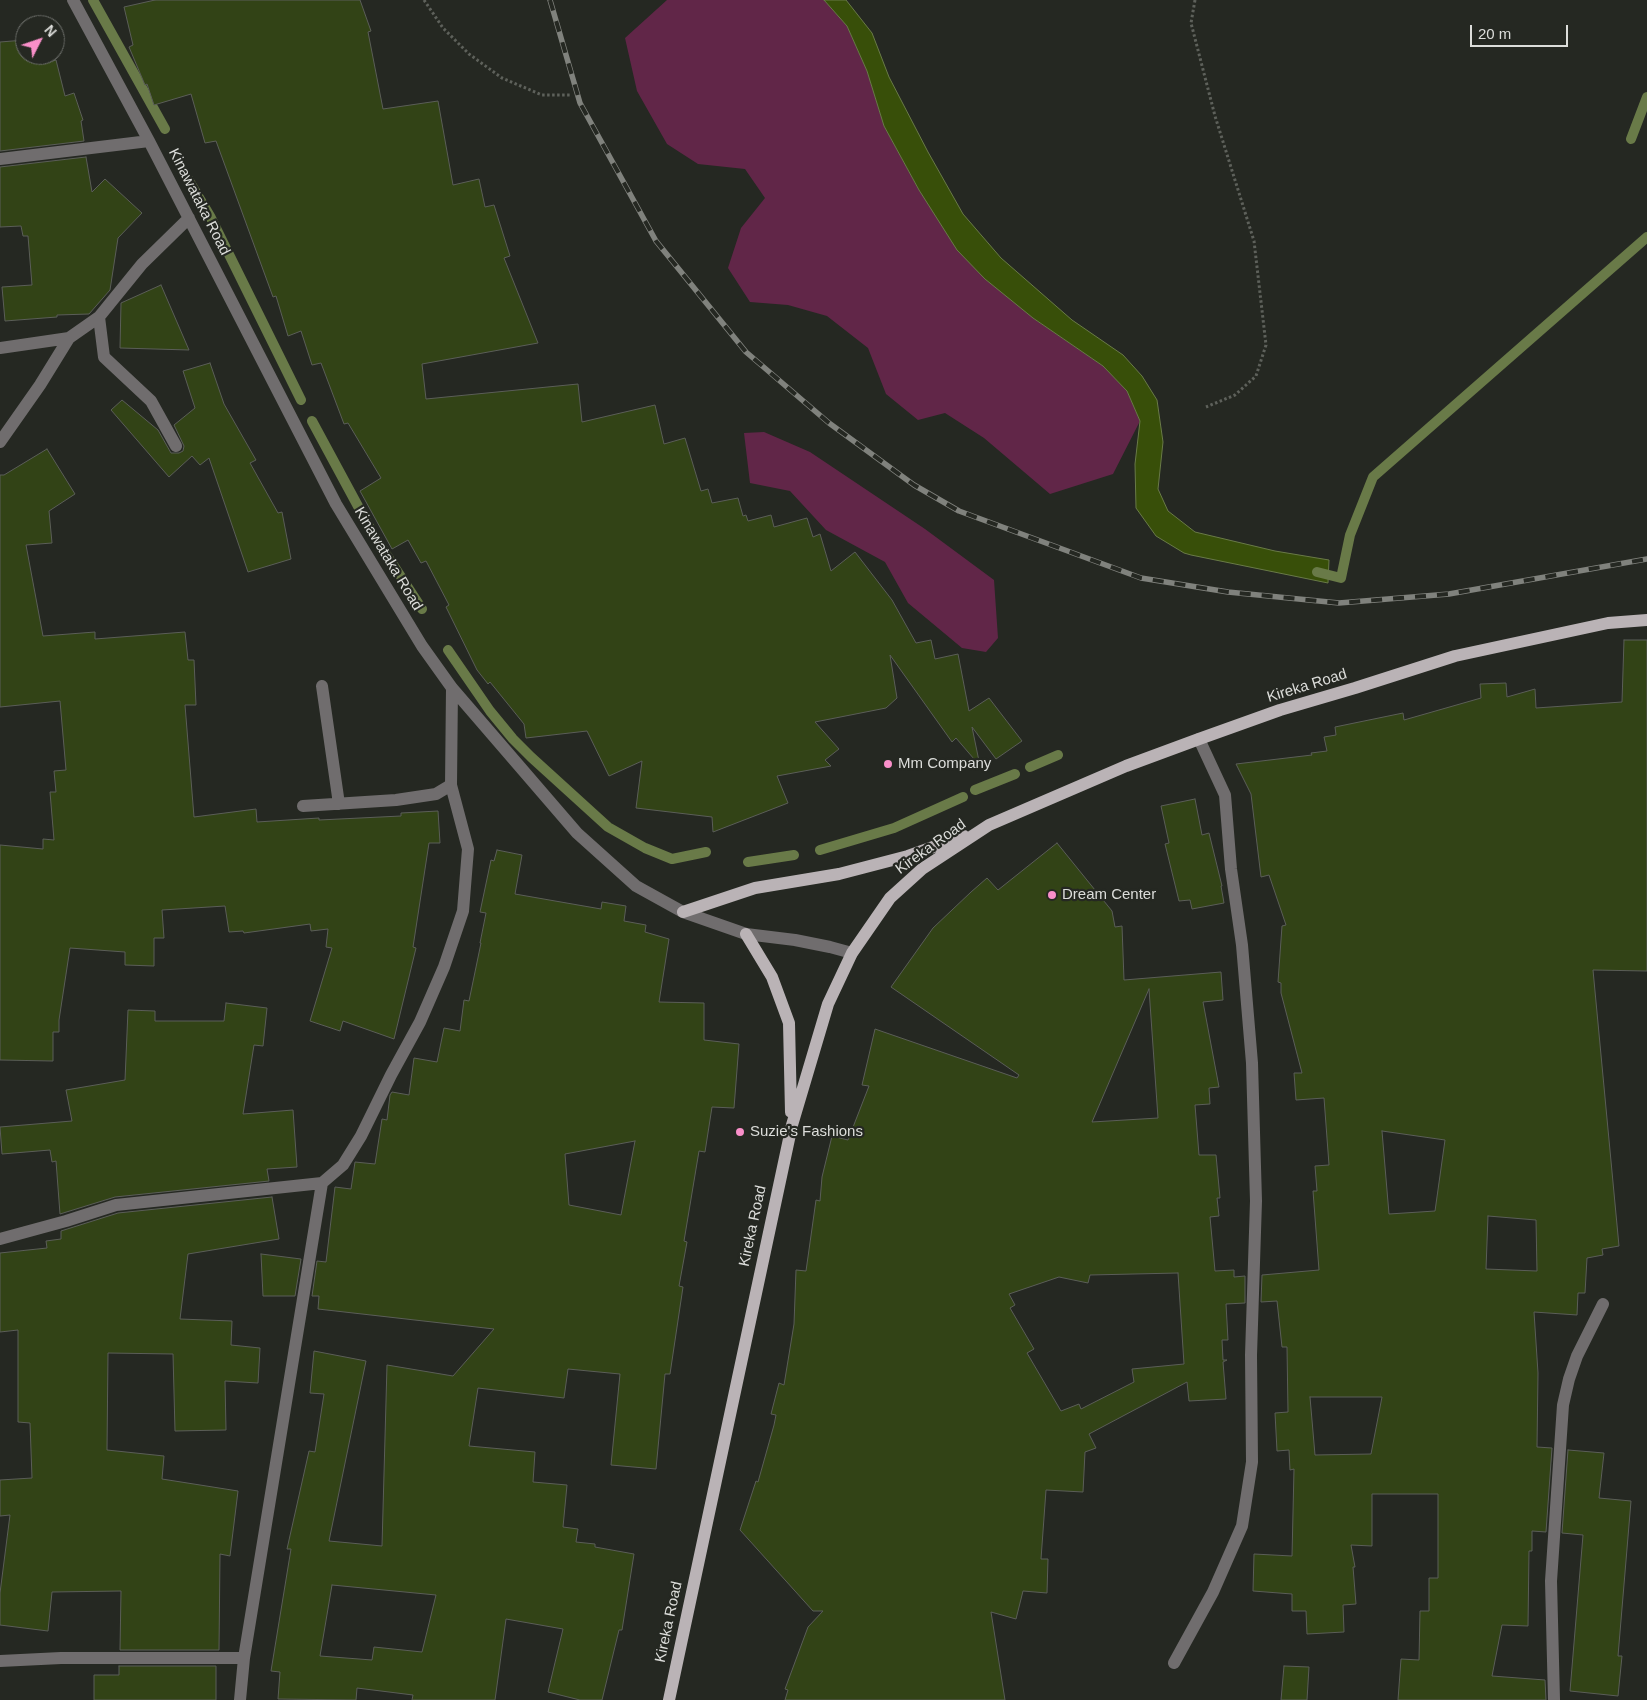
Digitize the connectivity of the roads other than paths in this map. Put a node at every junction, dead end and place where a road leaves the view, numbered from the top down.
1 (73, 0) edge
2 (149, 141) junction
3 (0, 159) edge
4 (189, 218) junction
5 (99, 317) junction
6 (69, 338) junction
7 (0, 348) edge
8 (0, 442) edge
9 (176, 446) dead end
10 (1647, 620) edge
11 (322, 686) dead end
12 (452, 688) junction
13 (1199, 739) junction
14 (451, 785) junction
15 (339, 804) junction
16 (302, 806) dead end
17 (989, 825) junction
18 (682, 912) junction
19 (746, 934) junction
20 (852, 953) junction
21 (792, 1125) junction
22 (322, 1183) junction
23 (0, 1239) edge
24 (1603, 1304) dead end
25 (244, 1658) junction
26 (0, 1661) edge
27 (1174, 1663) dead end
28 (240, 1700) edge
29 (669, 1700) edge
30 (1554, 1700) edge

1 - 2 street, Kinawataka Road
2 - 3 street
2 - 4 street, Kinawataka Road
4 - 5 street
4 - 12 street, Kinawataka Road
5 - 6 street
5 - 9 street
6 - 7 street
6 - 8 street
10 - 13 main road, Kireka Road
11 - 15 street
12 - 14 street
12 - 18 street, Kinawataka Road
13 - 17 main road, Kireka Road
13 - 27 street
14 - 15 street
14 - 22 street
15 - 16 street
17 - 18 main road
17 - 20 main road, Kireka Road
18 - 19 street, Kinawataka Road
19 - 20 street, Kinawataka Road
19 - 21 main road
20 - 21 main road, Kireka Road
21 - 29 main road, Kireka Road
22 - 23 street
22 - 25 street
24 - 30 street
25 - 26 street
25 - 28 street

